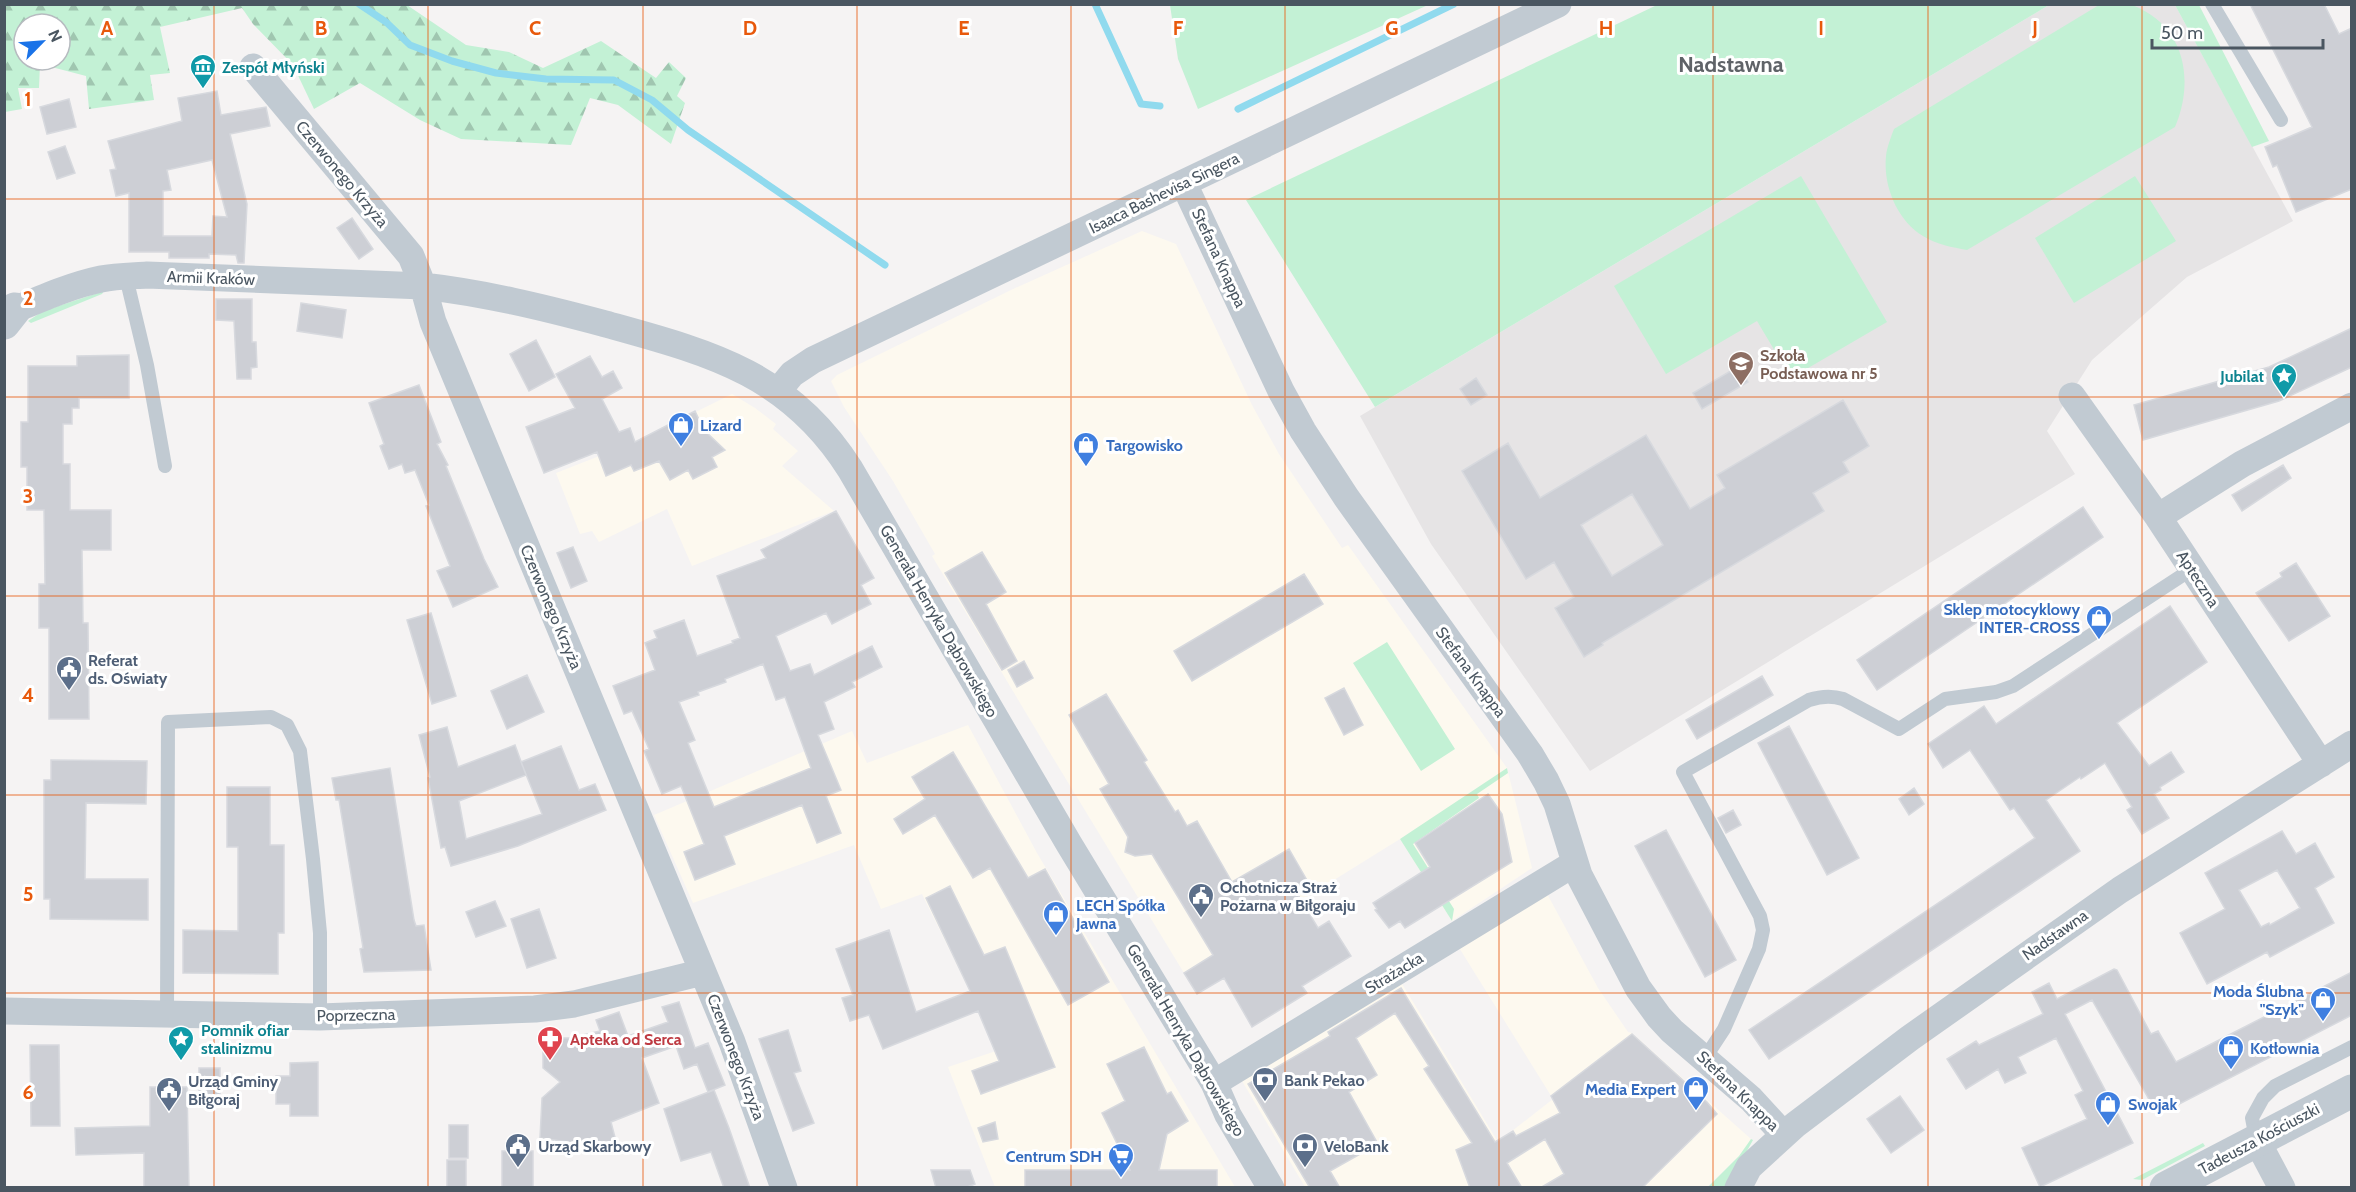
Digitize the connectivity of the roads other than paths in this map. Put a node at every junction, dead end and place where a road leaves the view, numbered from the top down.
1 (1558, 4) edge
2 (2212, 4) edge
3 (253, 67) dead end
4 (2281, 120) dead end
5 (1184, 184) junction
6 (126, 276) junction
7 (423, 286) junction
8 (7, 314) edge
9 (778, 391) junction
10 (2072, 396) dead end
11 (2352, 406) edge
12 (165, 466) dead end
13 (2157, 517) junction
14 (2192, 569) junction
15 (2352, 744) edge
16 (2321, 764) junction
17 (1575, 863) junction
18 (703, 972) junction
19 (4, 1011) edge
20 (167, 1014) junction
21 (320, 1017) junction
22 (2352, 1047) edge
23 (1705, 1058) junction
24 (1214, 1083) junction
25 (2352, 1091) edge
26 (2256, 1139) junction
27 (1778, 1140) junction
28 (784, 1188) edge
29 (1271, 1188) edge
30 (1738, 1188) edge
31 (1758, 1188) edge
32 (2166, 1188) edge
33 (2282, 1188) edge

1 - 5 street, Isaaca Bashevisa Singera
2 - 4 lane
3 - 7 street, Czerwonego Krzyża
5 - 9 street, Isaaca Bashevisa Singera
5 - 17 street, Stefana Knappa
6 - 7 street, Armii Kraków
6 - 8 street, Armii Kraków
6 - 12 lane
7 - 9 street, Generała Henryka Dąbrowskiego
7 - 18 street, Czerwonego Krzyża
9 - 24 street, Generała Henryka Dąbrowskiego
10 - 13 street, Apteczna
11 - 13 street
13 - 14 street, Apteczna
14 - 16 street, Apteczna
14 - 23 lane
15 - 16 street, Nadstawna
16 - 27 street, Nadstawna
17 - 23 street, Stefana Knappa
17 - 24 street, Strażacka
18 - 21 street, Poprzeczna
18 - 28 street, Czerwonego Krzyża
19 - 20 street, Poprzeczna
20 - 21 street, Poprzeczna
20 - 21 lane
22 - 26 lane
23 - 27 street, Stefana Knappa
24 - 29 street, Generała Henryka Dąbrowskiego
25 - 26 street, Tadeusza Kościuszki
26 - 32 street, Tadeusza Kościuszki
26 - 33 street
27 - 30 street, Nadstawna
27 - 31 street

